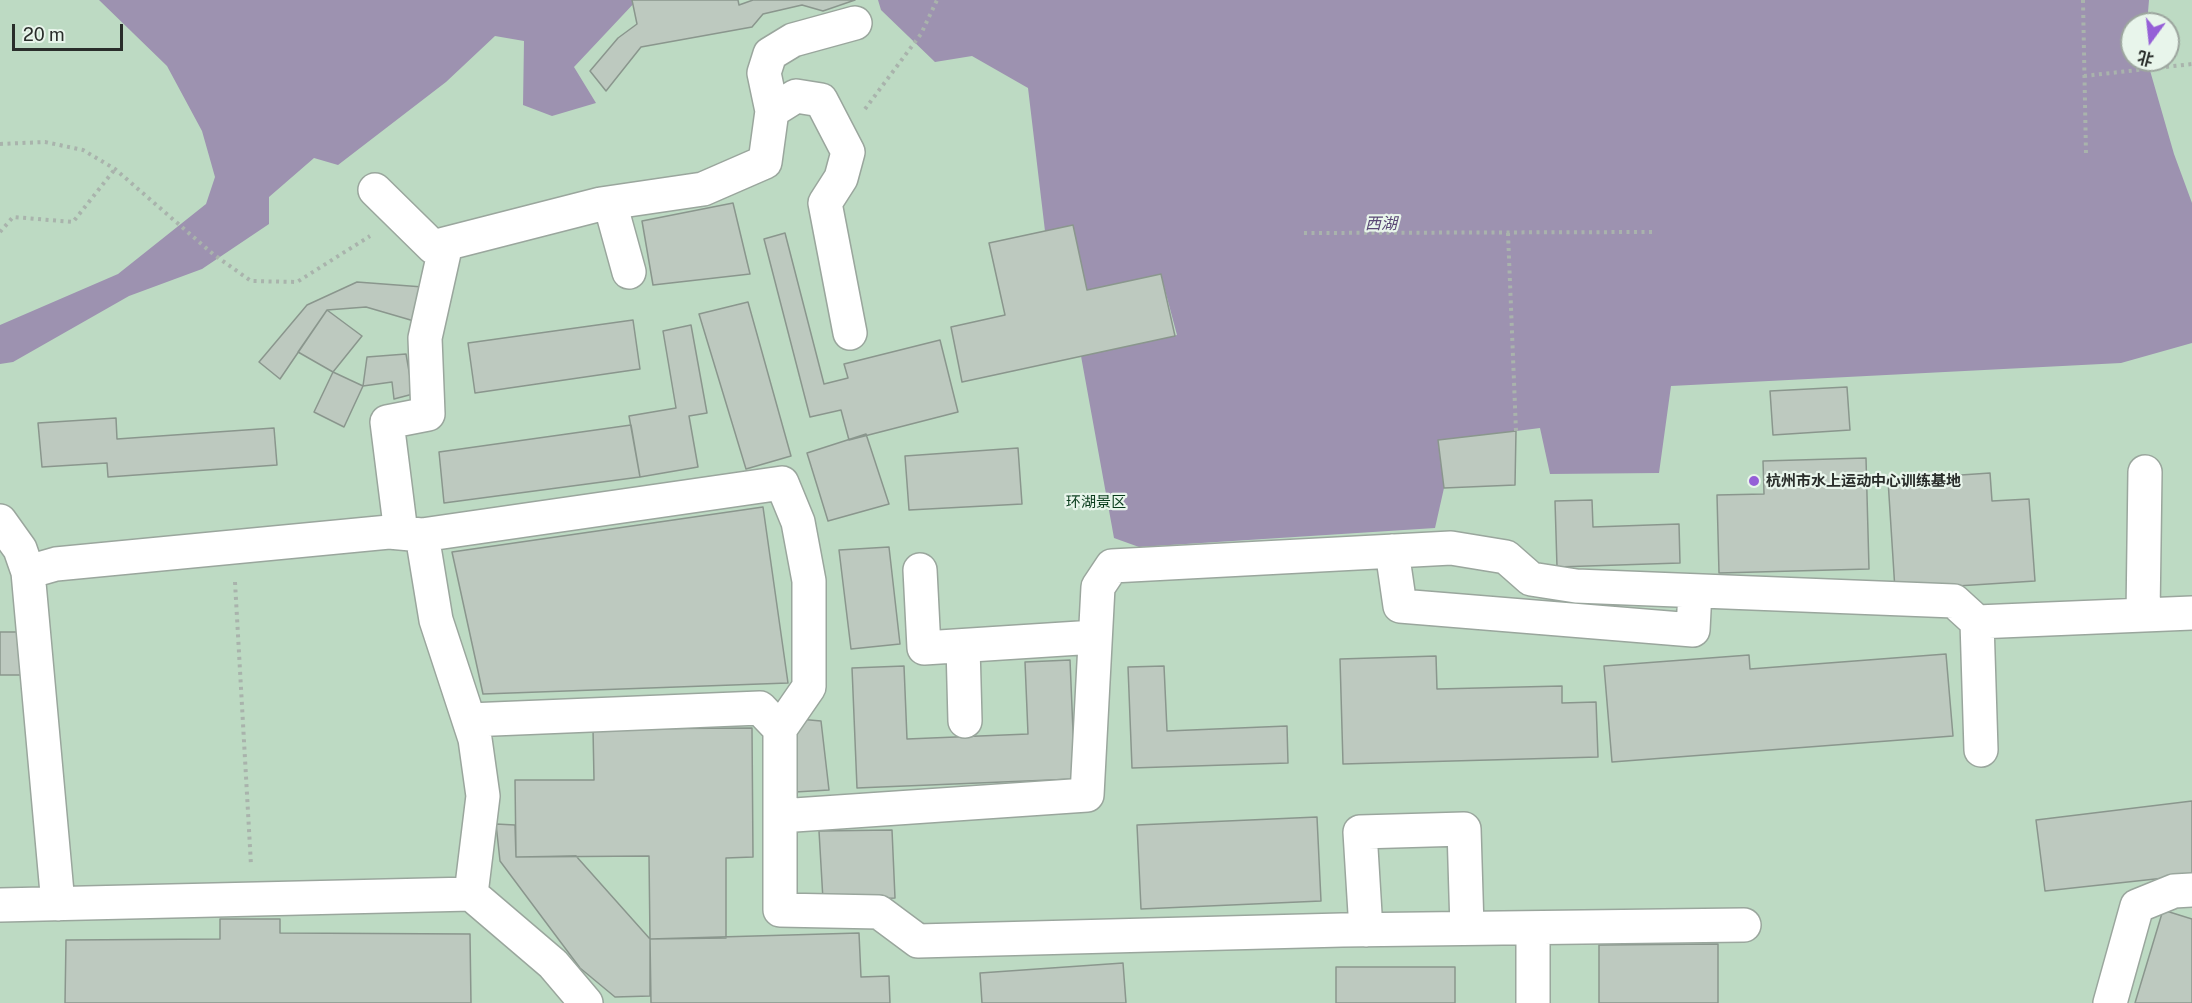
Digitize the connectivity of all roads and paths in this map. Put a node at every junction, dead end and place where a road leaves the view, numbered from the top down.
1 (937, 0) edge
2 (2083, 0) edge
3 (855, 23) dead end
4 (2192, 64) edge
5 (2084, 76) junction
6 (772, 111) junction
7 (837, 129) junction
8 (0, 144) edge
9 (2086, 154) dead end
10 (115, 169) junction
11 (375, 190) dead end
12 (610, 203) junction
13 (0, 232) edge
14 (1653, 232) dead end
15 (1304, 233) dead end
16 (1508, 233) junction
17 (372, 235) dead end
18 (446, 244) junction
19 (629, 272) dead end
20 (850, 333) dead end
21 (1516, 431) dead end
22 (2145, 472) dead end
23 (0, 521) edge
24 (411, 534) junction
25 (233, 547) junction
26 (1392, 551) junction
27 (920, 570) dead end
28 (28, 573) junction
29 (1695, 591) junction
30 (2192, 613) edge
31 (2143, 615) junction
32 (1977, 622) junction
33 (1095, 637) junction
34 (963, 646) junction
35 (469, 720) junction
36 (965, 721) dead end
37 (780, 729) junction
38 (1981, 750) dead end
39 (780, 816) junction
40 (2192, 890) edge
41 (471, 894) junction
42 (253, 899) junction
43 (58, 904) junction
44 (0, 905) edge
45 (1744, 925) dead end
46 (1467, 928) junction
47 (1533, 928) junction
48 (1366, 930) junction
49 (586, 1003) edge
50 (1533, 1003) edge
51 (2110, 1003) edge

1 - 7 path
2 - 5 path
3 - 6 street
4 - 5 path
5 - 9 path
6 - 7 street
6 - 12 street
7 - 20 street
8 - 10 path
10 - 13 path
10 - 17 path
11 - 18 street
12 - 18 street
12 - 19 street
14 - 16 path
15 - 16 path
16 - 21 path
18 - 24 street
22 - 31 street
23 - 28 street
24 - 25 street
24 - 35 street
24 - 37 street
25 - 28 street
25 - 42 path
26 - 29 street
26 - 29 street
26 - 33 street
27 - 34 street
28 - 43 street
29 - 32 street
30 - 31 street
31 - 32 street
32 - 38 street
33 - 34 street
33 - 39 street
34 - 36 street
35 - 37 street
35 - 41 street
37 - 39 street
39 - 48 street
40 - 51 street
41 - 42 street
41 - 49 street
42 - 43 street
43 - 44 street
45 - 47 street
46 - 47 street
46 - 48 street
46 - 48 street
47 - 50 street

